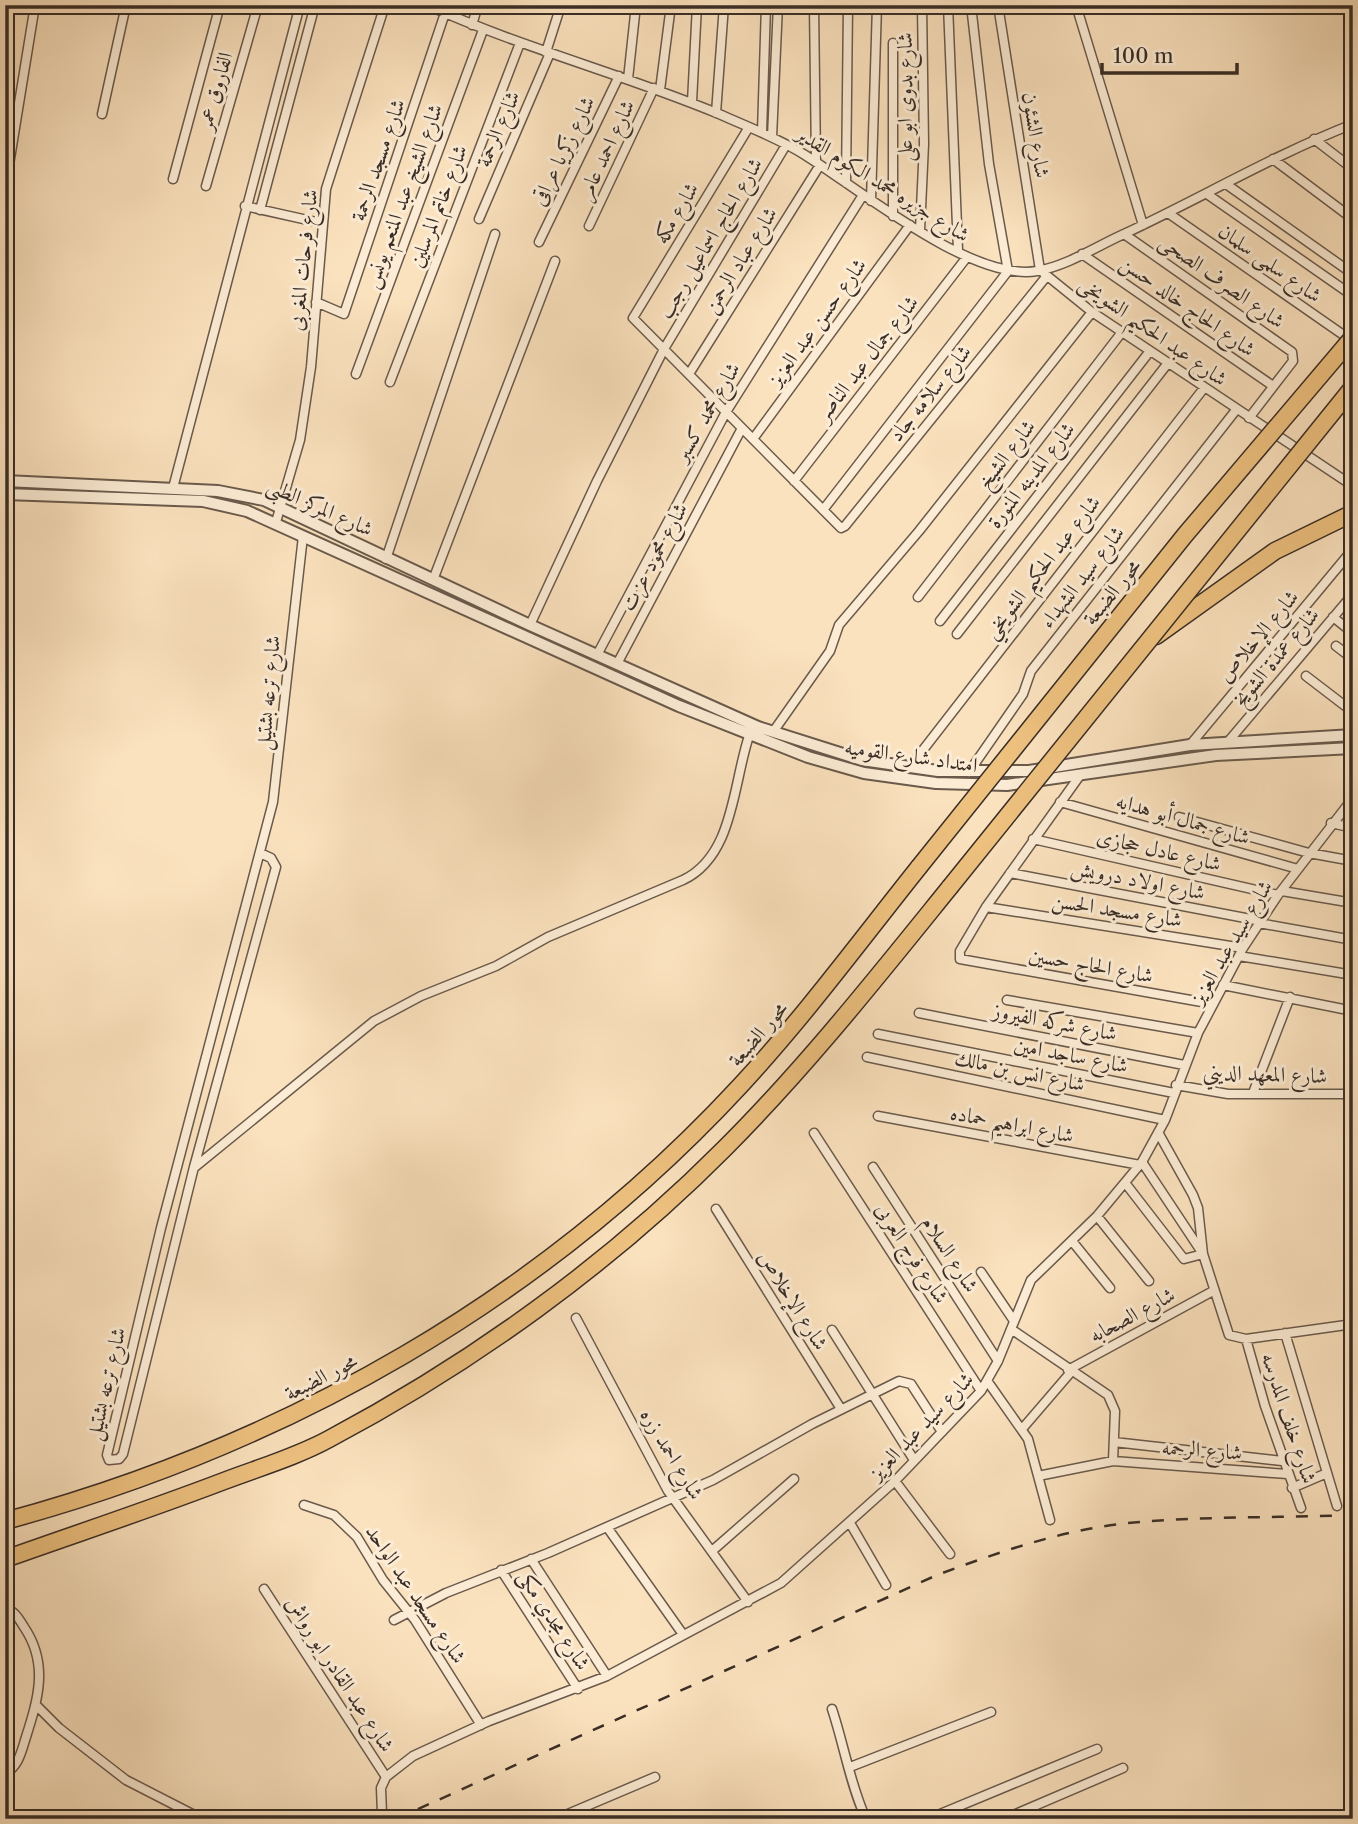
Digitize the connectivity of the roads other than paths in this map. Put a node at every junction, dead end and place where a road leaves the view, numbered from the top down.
1 (35, 5) edge
2 (126, 5) edge
3 (220, 5) edge
4 (258, 5) edge
5 (300, 5) edge
6 (315, 5) edge
7 (385, 5) edge
8 (427, 5) edge
9 (478, 5) edge
10 (562, 5) edge
11 (636, 5) edge
12 (671, 5) edge
13 (697, 5) edge
14 (724, 5) edge
15 (766, 5) edge
16 (778, 5) edge
17 (814, 5) edge
18 (848, 5) edge
19 (877, 5) edge
20 (922, 5) edge
21 (948, 5) edge
22 (971, 5) edge
23 (998, 5) edge
24 (1076, 5) edge
25 (445, 13) junction
26 (472, 25) junction
27 (484, 30) junction
28 (520, 43) junction
29 (893, 43) dead end
30 (548, 53) junction
31 (624, 78) junction
32 (657, 89) junction
33 (692, 102) junction
34 (716, 113) junction
35 (102, 114) dead end
36 (1353, 124) edge
37 (749, 127) junction
38 (762, 132) junction
39 (772, 137) junction
40 (1314, 139) junction
41 (786, 145) junction
42 (1273, 159) junction
43 (818, 164) junction
44 (1353, 169) edge
45 (173, 179) dead end
46 (6, 183) edge
47 (846, 183) junction
48 (1226, 184) junction
49 (206, 186) dead end
50 (1207, 194) junction
51 (863, 195) junction
52 (871, 201) junction
53 (245, 206) junction
54 (261, 209) junction
55 (1168, 213) junction
56 (893, 216) junction
57 (479, 219) dead end
58 (1353, 219) edge
59 (321, 223) junction
60 (910, 225) junction
61 (1143, 225) junction
62 (589, 226) dead end
63 (920, 230) junction
64 (495, 234) dead end
65 (1124, 234) junction
66 (539, 242) dead end
67 (957, 250) junction
68 (1082, 254) junction
69 (967, 257) junction
70 (555, 261) dead end
71 (1008, 271) junction
72 (1043, 274) junction
73 (1353, 274) edge
74 (1353, 296) edge
75 (316, 302) junction
76 (1092, 312) junction
77 (1122, 332) junction
78 (1353, 339) edge
79 (664, 349) junction
80 (1150, 351) junction
81 (1168, 363) junction
82 (356, 374) dead end
83 (689, 374) junction
84 (390, 382) dead end
85 (1273, 386) junction
86 (1353, 387) edge
87 (1204, 388) junction
88 (1236, 410) junction
89 (726, 412) junction
90 (1249, 418) junction
91 (741, 428) junction
92 (752, 439) junction
93 (5, 481) edge
94 (794, 481) junction
95 (1353, 486) edge
96 (173, 488) junction
97 (5, 494) edge
98 (280, 506) junction
99 (823, 510) junction
100 (1353, 513) edge
101 (276, 522) junction
102 (303, 536) junction
103 (1353, 550) edge
104 (386, 559) junction
105 (433, 580) junction
106 (918, 597) dead end
107 (1351, 599) edge
108 (1333, 617) junction
109 (940, 621) dead end
110 (530, 625) junction
111 (1353, 633) edge
112 (957, 634) dead end
113 (1154, 637) junction
114 (1336, 646) dead end
115 (597, 655) junction
116 (567, 656) joint
117 (1353, 659) edge
118 (617, 664) junction
119 (1306, 676) dead end
120 (1353, 712) edge
121 (773, 732) junction
122 (1353, 735) edge
123 (749, 736) junction
124 (1227, 743) junction
125 (1190, 744) junction
126 (1353, 748) edge
127 (1090, 762) junction
128 (909, 768) junction
129 (969, 773) junction
130 (1080, 776) junction
131 (1353, 798) edge
132 (1060, 802) junction
133 (1179, 817) dead end
134 (1331, 823) junction
135 (1353, 828) edge
136 (1033, 839) junction
137 (260, 853) junction
138 (1309, 853) junction
139 (1353, 861) edge
140 (1298, 869) junction
141 (1010, 873) junction
142 (1280, 893) junction
143 (1353, 903) edge
144 (986, 907) junction
145 (1260, 922) junction
146 (1353, 940) edge
147 (1241, 952) junction
148 (1353, 975) edge
149 (1223, 985) junction
150 (1290, 997) junction
151 (1007, 1000) dead end
152 (1213, 1004) junction
153 (1343, 1009) dead end
154 (919, 1013) dead end
155 (1198, 1033) junction
156 (878, 1034) dead end
157 (867, 1057) dead end
158 (1184, 1065) junction
159 (1175, 1089) junction
160 (1253, 1093) junction
161 (1353, 1094) edge
162 (878, 1116) dead end
163 (1166, 1120) junction
164 (814, 1133) dead end
165 (1159, 1134) junction
166 (1141, 1164) junction
167 (194, 1167) junction
168 (873, 1167) dead end
169 (1126, 1184) junction
170 (716, 1209) dead end
171 (1097, 1216) junction
172 (1072, 1241) junction
173 (1203, 1254) junction
174 (981, 1272) dead end
175 (1149, 1281) dead end
176 (1110, 1288) dead end
177 (1213, 1291) junction
178 (576, 1318) dead end
179 (1353, 1324) edge
180 (1012, 1325) junction
181 (832, 1330) dead end
182 (1285, 1333) junction
183 (1246, 1339) junction
184 (998, 1361) junction
185 (1070, 1371) junction
186 (988, 1382) junction
187 (981, 1391) junction
188 (870, 1395) junction
189 (841, 1409) junction
190 (1021, 1429) junction
191 (942, 1432) junction
192 (1114, 1442) junction
193 (914, 1460) junction
194 (1113, 1461) junction
195 (1282, 1461) junction
196 (1327, 1473) junction
197 (1287, 1474) junction
198 (1038, 1476) junction
199 (793, 1479) dead end
200 (895, 1480) junction
201 (1292, 1488) junction
202 (673, 1497) junction
203 (304, 1505) dead end
204 (1338, 1506) dead end
205 (1301, 1508) dead end
206 (1049, 1520) dead end
207 (5, 1521) edge
208 (850, 1523) junction
209 (607, 1527) junction
210 (712, 1551) junction
211 (950, 1554) dead end
212 (5, 1559) edge
213 (531, 1559) junction
214 (501, 1570) junction
215 (886, 1585) dead end
216 (264, 1589) dead end
217 (748, 1602) junction
218 (5, 1608) edge
219 (409, 1611) junction
220 (394, 1620) dead end
221 (682, 1633) junction
222 (607, 1676) junction
223 (578, 1689) junction
224 (36, 1705) junction
225 (832, 1709) dead end
226 (991, 1712) dead end
227 (481, 1725) junction
228 (1097, 1749) dead end
229 (850, 1767) junction
230 (1123, 1768) dead end
231 (5, 1774) edge
232 (386, 1777) junction
233 (655, 1777) dead end
234 (382, 1814) dead end
235 (202, 1819) edge
236 (556, 1819) edge
237 (866, 1819) edge
238 (928, 1819) edge
239 (1004, 1819) edge

1 - 46 street
2 - 35 street
3 - 45 street
4 - 49 street, الفاروق عمر
5 - 53 street
6 - 54 street
7 - 59 street, شارع فرحات المغربى
8 - 25 street, شارع جزيره محمد الكوم القدير
9 - 26 street
10 - 30 street, شارع الرحمة
11 - 31 street, شارع زكريا عراقى
12 - 32 street, شارع احمد عامر
13 - 33 street
14 - 34 street
15 - 38 street
16 - 39 street
17 - 43 street
18 - 47 street
19 - 52 street
20 - 63 street, شارع بدوى ابو على
21 - 67 street
22 - 71 street
23 - 72 street, شارع الشئون
24 - 61 street
25 - 26 street, شارع جزيره محمد الكوم القدير
25 - 75 street, شارع مسجد الرحمة
26 - 27 street, شارع جزيره محمد الكوم القدير
27 - 28 street, شارع جزيره محمد الكوم القدير
27 - 82 street, شارع الشيخ عبد المنعم يونس
28 - 30 street, شارع جزيره محمد الكوم القدير
28 - 84 street, شارع خاتم المرسلين
29 - 56 street
30 - 31 street, شارع جزيره محمد الكوم القدير
30 - 57 street, شارع الرحمة
31 - 32 street, شارع جزيره محمد الكوم القدير
31 - 66 street, شارع زكريا عراقى
32 - 33 street, شارع جزيره محمد الكوم القدير
32 - 62 street, شارع احمد عامر
33 - 34 street, شارع جزيره محمد الكوم القدير
34 - 37 street, شارع جزيره محمد الكوم القدير
36 - 40 street, شارع جزيره محمد الكوم القدير
37 - 38 street, شارع جزيره محمد الكوم القدير
37 - 79 street, شارع مكه
38 - 39 street, شارع جزيره محمد الكوم القدير
39 - 41 street, شارع جزيره محمد الكوم القدير
40 - 42 street, شارع جزيره محمد الكوم القدير
40 - 44 street
41 - 43 street, شارع جزيره محمد الكوم القدير
41 - 79 street, شارع الحاج اسماعيل رجب
42 - 48 street, شارع جزيره محمد الكوم القدير
42 - 58 street
43 - 47 street, شارع جزيره محمد الكوم القدير
43 - 83 street, شارع عباد الرحمن
47 - 51 street, شارع جزيره محمد الكوم القدير
48 - 50 street, شارع جزيره محمد الكوم القدير
48 - 73 street
50 - 55 street, شارع جزيره محمد الكوم القدير
50 - 74 street
51 - 52 street, شارع جزيره محمد الكوم القدير
51 - 89 street, شارع محمد كسبر
52 - 56 street, شارع جزيره محمد الكوم القدير
53 - 54 street
53 - 96 street
54 - 59 street
55 - 61 street, شارع جزيره محمد الكوم القدير
55 - 78 street, شارع سلمى سلمان
56 - 60 street, شارع جزيره محمد الكوم القدير
59 - 75 street, شارع فرحات المغربى
60 - 63 street, شارع جزيره محمد الكوم القدير
60 - 92 street, شارع حسن عبد العزيز
61 - 65 street, شارع جزيره محمد الكوم القدير
63 - 67 street, شارع جزيره محمد الكوم القدير
64 - 104 street
65 - 68 street, شارع جزيره محمد الكوم القدير
65 - 85 street, شارع الصرف الصحى
67 - 69 street, شارع جزيره محمد الكوم القدير
68 - 72 street, شارع جزيره محمد الكوم القدير
68 - 85 street, شارع الحاج خالد حسن
69 - 71 street, شارع جزيره محمد الكوم القدير
69 - 94 street, شارع جمال عبد الناصر
70 - 105 street
71 - 72 street, شارع جزيره محمد الكوم القدير
71 - 99 street
72 - 76 street, شارع عبد الحكيم الشويخى
72 - 99 street, شارع سلامه جاد
75 - 98 street, شارع فرحات المغربى
76 - 77 street, شارع عبد الحكيم الشويخى
76 - 121 street
77 - 80 street, شارع عبد الحكيم الشويخى
77 - 106 street, شارع الشيخ
78 - 207 highway, محور الضبعة, bridge
79 - 83 street
79 - 110 street, شارع الحاج اسماعيل رجب
80 - 81 street, شارع عبد الحكيم الشويخى
80 - 109 street, شارع المدينه المنورة
81 - 87 street, شارع عبد الحكيم الشويخى
81 - 112 street
83 - 89 street
85 - 90 street
86 - 113 highway, bridge
87 - 88 street, شارع عبد الحكيم الشويخى
87 - 128 street, شارع عبد الحكيم الشويخي
88 - 90 street, شارع عبد الحكيم الشويخى
88 - 129 street, شارع سيد الشهداء
89 - 91 street
89 - 115 street, شارع محمد كسبر
90 - 95 street, شارع عبد الحكيم الشويخى
91 - 92 street
91 - 118 street, شارع محمود عزت
92 - 94 street
93 - 96 street, شارع المركز الطبى
94 - 99 street
96 - 98 street, شارع المركز الطبى
97 - 101 street, شارع المركز الطبى
98 - 101 street, شارع فرحات المغربى
98 - 104 street, شارع المركز الطبى
100 - 113 highway
101 - 102 street, شارع المركز الطبى
102 - 116 street, شارع المركز الطبى
102 - 137 street, شارع ترعه بشتيل
103 - 125 street, شارع الإخلاص
104 - 105 street, شارع المركز الطبى
105 - 110 street, شارع المركز الطبى
107 - 108 street, شارع عمدة الشويخ
108 - 111 street
108 - 124 street, شارع عمدة الشويخ
110 - 115 street, شارع المركز الطبى
113 - 212 highway, bridge
114 - 117 street
115 - 118 street, امتداد شارع القوميه
116 - 123 street, امتداد شارع القوميه
118 - 121 street, امتداد شارع القوميه
119 - 120 street
121 - 128 street, امتداد شارع القوميه
122 - 124 street, امتداد شارع القوميه
123 - 130 street, امتداد شارع القوميه
123 - 167 street
124 - 125 street, امتداد شارع القوميه
125 - 127 street, امتداد شارع القوميه
126 - 130 street, امتداد شارع القوميه
127 - 129 street, امتداد شارع القوميه
127 - 130 street
128 - 129 street, امتداد شارع القوميه
130 - 132 street
131 - 134 street, شارع سيد عبد العزيز
132 - 136 street
132 - 140 street, شارع جمال أبو هدايه
133 - 138 street
134 - 135 street
134 - 138 street, شارع سيد عبد العزيز
136 - 141 street
136 - 142 street, شارع عادل حجازى
137 - 167 street, شارع ترعه بشتيل
137 - 167 street, شارع ترعه بشتيل
138 - 139 street
138 - 140 street, شارع سيد عبد العزيز
140 - 142 street, شارع سيد عبد العزيز
141 - 144 street
141 - 145 street, شارع اولاد درويش
142 - 143 street, شارع عادل حجازى
142 - 145 street, شارع سيد عبد العزيز
144 - 147 street, شارع مسجد الحسن
144 - 152 street, شارع الحاج حسين
145 - 146 street, شارع اولاد درويش
145 - 147 street, شارع سيد عبد العزيز
147 - 148 street, شارع مسجد الحسن
147 - 149 street, شارع سيد عبد العزيز
149 - 150 street
149 - 152 street, شارع سيد عبد العزيز
150 - 153 street
150 - 160 street
151 - 155 street
152 - 155 street, شارع سيد عبد العزيز
154 - 158 street, شارع شركه الفيروز
155 - 158 street, شارع سيد عبد العزيز
156 - 159 street, شارع ساجد امين
157 - 163 street, شارع انس بن مالك
158 - 159 street, شارع سيد عبد العزيز
159 - 160 street, شارع المعهد الديني
159 - 163 street, شارع سيد عبد العزيز
160 - 161 street, شارع المعهد الديني
162 - 166 street, شارع ابراهيم حماده
163 - 165 street, شارع سيد عبد العزيز
164 - 187 street, شارع فرج العربى
165 - 166 street, شارع سيد عبد العزيز
165 - 173 street
166 - 169 street, شارع سيد عبد العزيز
166 - 173 street
168 - 184 street, شارع السلام
169 - 171 street, شارع سيد عبد العزيز
169 - 173 street
170 - 189 street, شارع الإخلاص
171 - 172 street, شارع سيد عبد العزيز
171 - 175 street
172 - 176 street
172 - 180 street, شارع سيد عبد العزيز
173 - 177 street
174 - 180 street
177 - 183 street
177 - 185 street, شارع الصحابه
178 - 202 street, شارع احمد زره
179 - 182 street
180 - 184 street, شارع سيد عبد العزيز
180 - 185 street
181 - 188 street
182 - 183 street
182 - 196 street
183 - 195 street, شارع خلف المدرسه
184 - 186 street, شارع سيد عبد العزيز
185 - 190 street
185 - 192 street
186 - 187 street, شارع سيد عبد العزيز
186 - 190 street
187 - 191 street, شارع سيد عبد العزيز
188 - 189 street
188 - 191 street
188 - 193 street
189 - 202 street
190 - 198 street
191 - 193 street, شارع سيد عبد العزيز
192 - 194 street
192 - 195 street
193 - 200 street, شارع سيد عبد العزيز
194 - 197 street, شارع الرحمه
194 - 198 street, شارع الرحمه
195 - 197 street, شارع خلف المدرسه
196 - 201 street
196 - 204 street
197 - 201 street, شارع خلف المدرسه
198 - 206 street
199 - 210 street
200 - 208 street, شارع سيد عبد العزيز
200 - 211 street
201 - 205 street, شارع خلف المدرسه
202 - 209 street
202 - 210 street, شارع احمد زره
203 - 219 street, شارع مسجد عبد الواحد
208 - 215 street
208 - 217 street, شارع سيد عبد العزيز
209 - 213 street
209 - 221 street
210 - 217 street, شارع احمد زره
213 - 214 street
213 - 222 street
214 - 219 street
214 - 223 street, شارع مجدي مكى
216 - 232 street, شارع عبد القادر ابو رواش
217 - 221 street, شارع سيد عبد العزيز
218 - 224 street
219 - 220 street
219 - 227 street, شارع مسجد عبد الواحد
221 - 222 street, شارع سيد عبد العزيز
222 - 223 street, شارع سيد عبد العزيز
223 - 227 street, شارع سيد عبد العزيز
224 - 231 street
224 - 235 street
225 - 229 street
226 - 229 street
227 - 232 street, شارع سيد عبد العزيز
228 - 238 street
229 - 237 street
230 - 239 street
232 - 234 street
233 - 236 street

